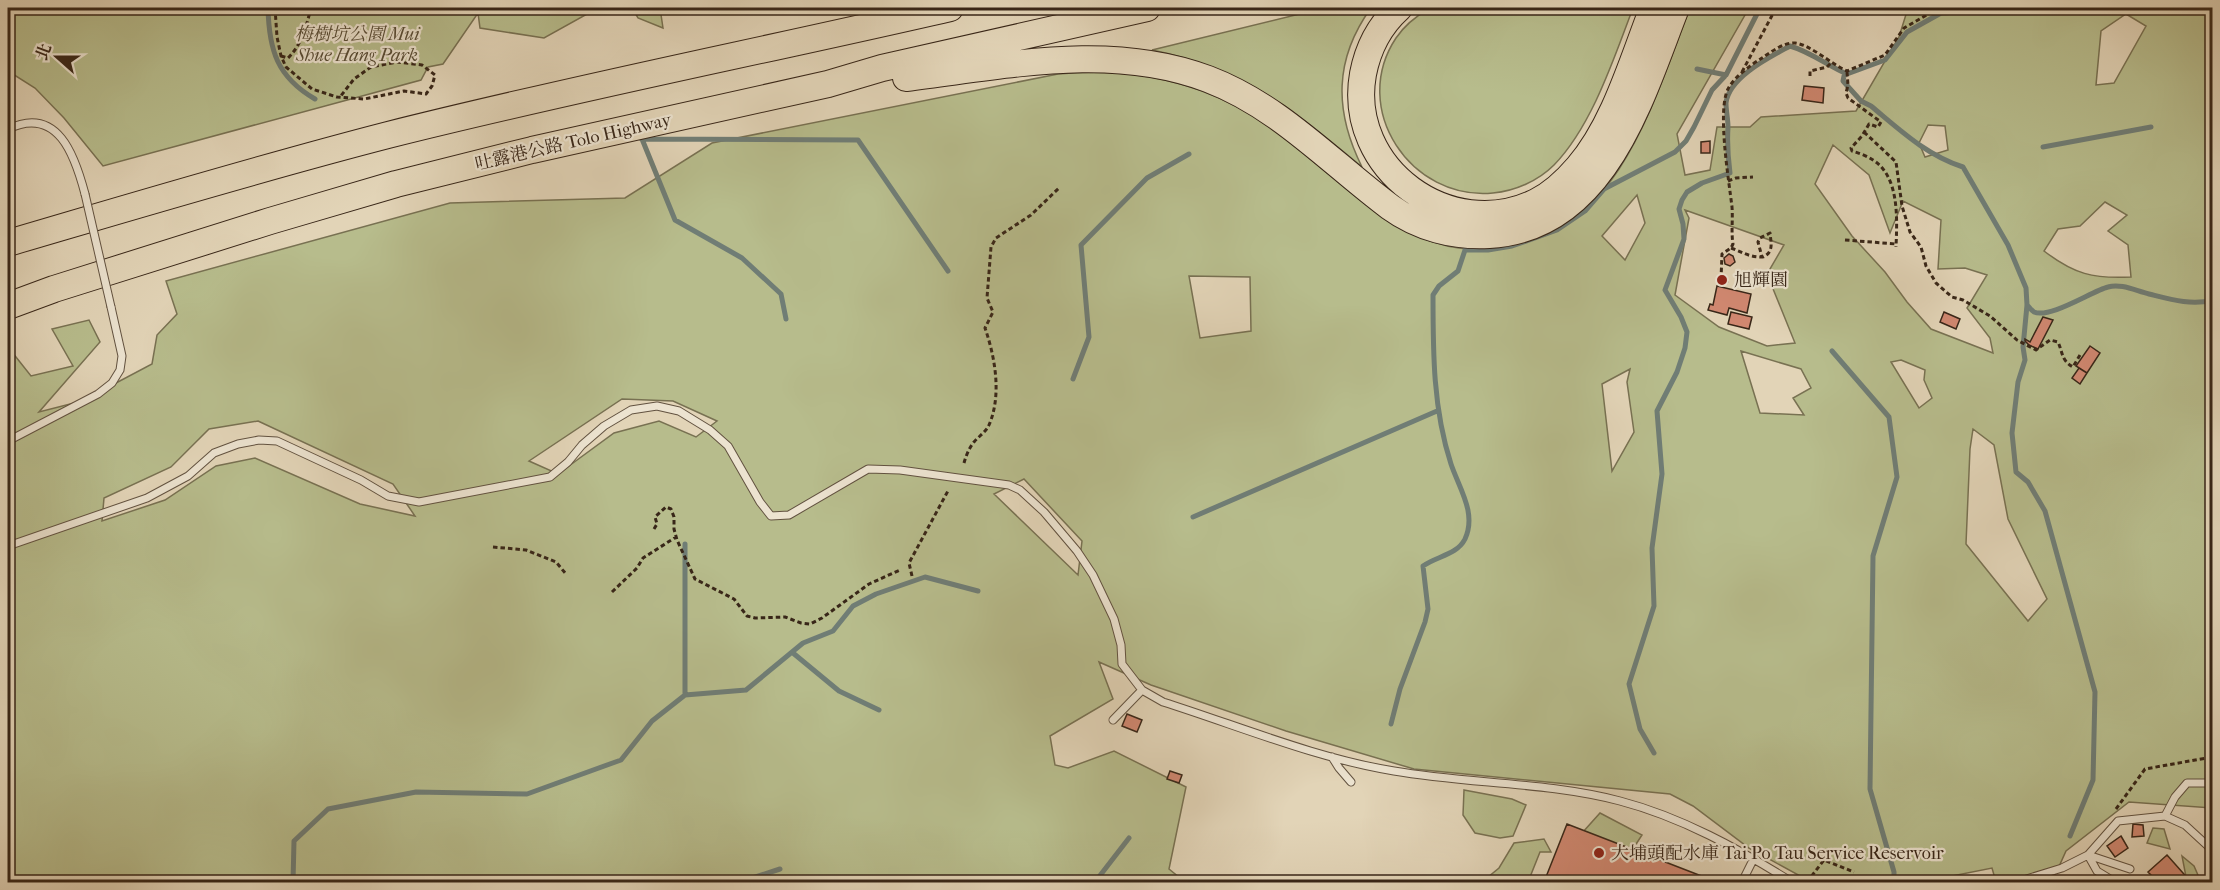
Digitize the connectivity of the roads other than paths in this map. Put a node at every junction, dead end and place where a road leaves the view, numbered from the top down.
1 (950, 8) edge
2 (1147, 8) edge
3 (1399, 8) edge
4 (1653, 8) edge
5 (1677, 8) edge
6 (828, 84) junction
7 (8, 129) edge
8 (8, 243) edge
9 (8, 306) edge
10 (8, 441) edge
11 (8, 546) edge
12 (1142, 690) junction
13 (1113, 720) dead end
14 (1332, 757) junction
15 (1351, 782) dead end
16 (2212, 783) edge
17 (2165, 816) junction
18 (2088, 855) junction
19 (1754, 858) junction
20 (2212, 858) edge
21 (2130, 869) dead end
22 (1742, 882) edge
23 (1792, 882) edge
24 (2017, 882) edge
25 (2115, 882) edge

1 - 8 highway
2 - 6 highway, 吐露港公路 Tolo Highway
3 - 4 highway
5 - 6 highway
6 - 9 highway, 吐露港公路 Tolo Highway
7 - 10 lane, bridge
11 - 12 lane
12 - 13 lane
12 - 14 lane
14 - 15 lane
14 - 19 lane
16 - 17 lane
17 - 18 lane
17 - 20 lane
18 - 21 lane
18 - 24 lane
18 - 25 lane
19 - 22 lane
19 - 23 lane

